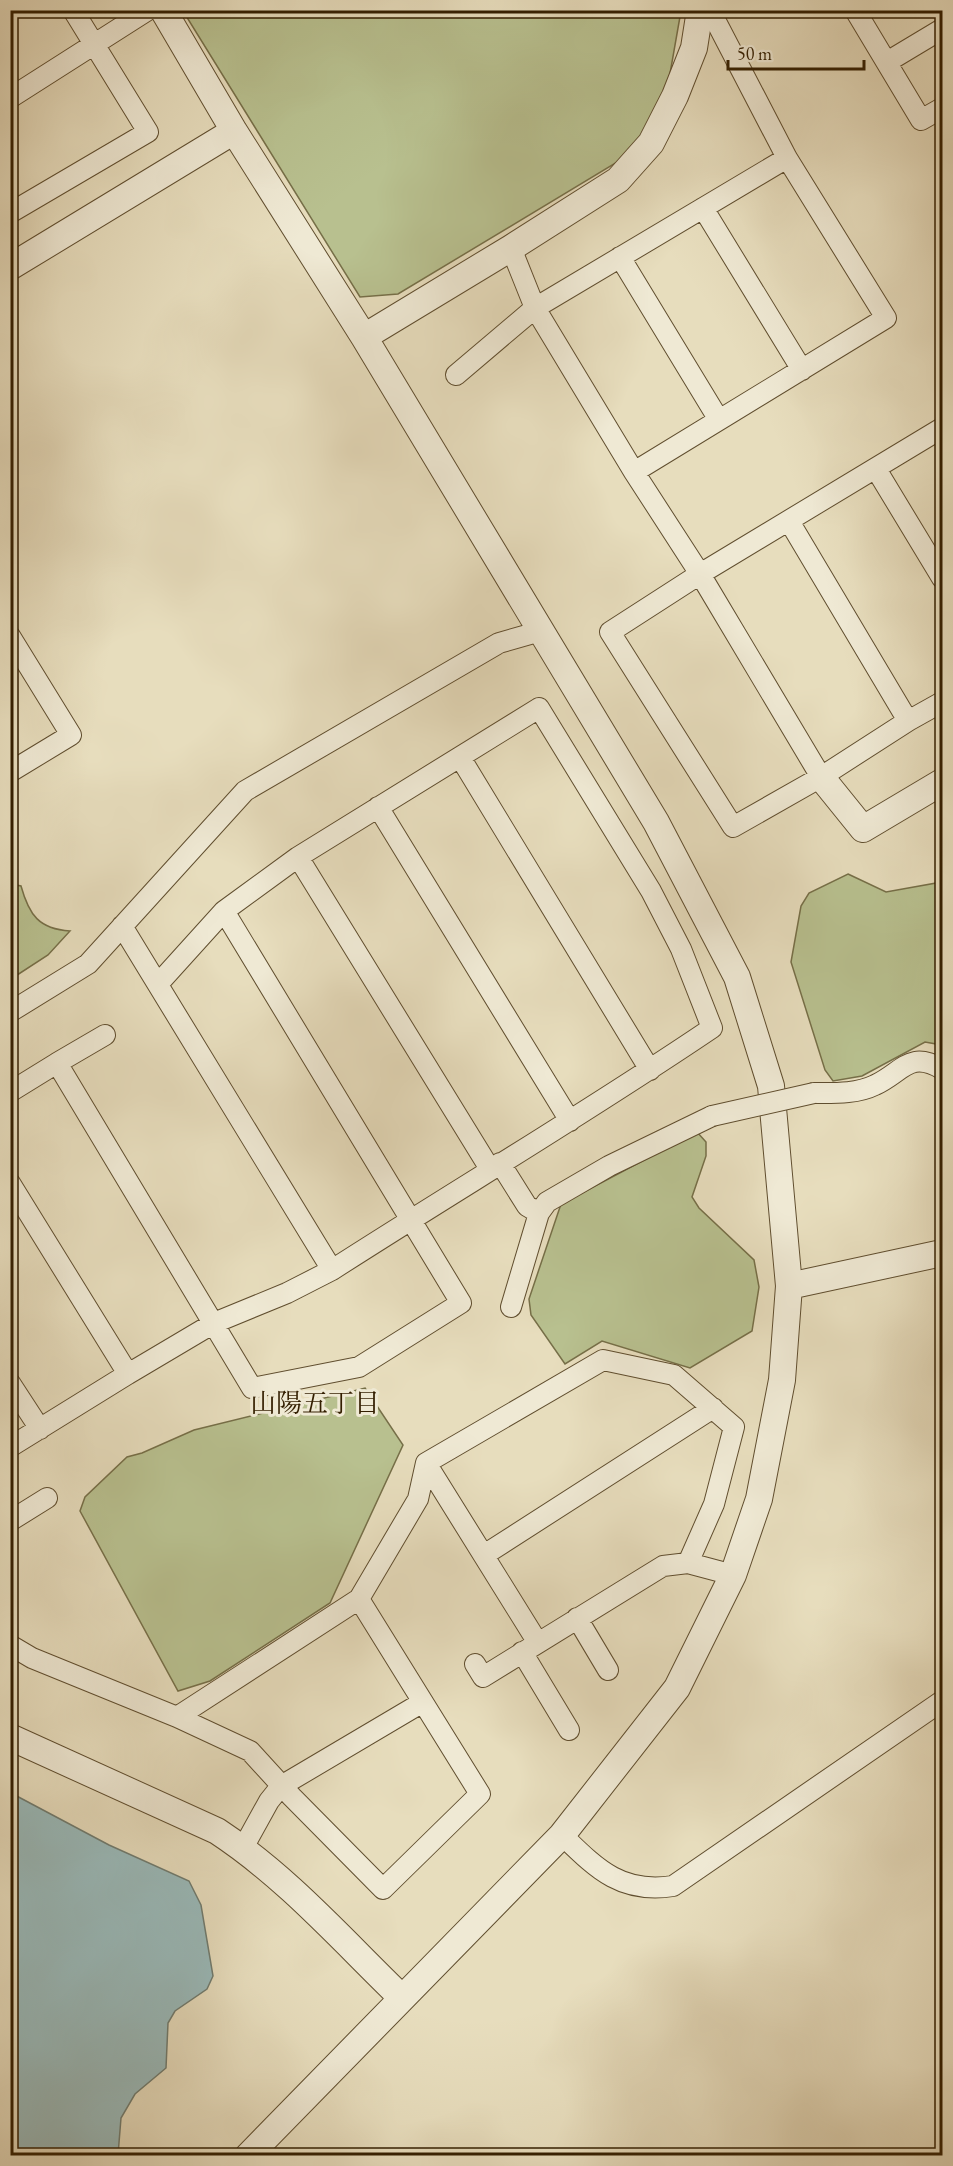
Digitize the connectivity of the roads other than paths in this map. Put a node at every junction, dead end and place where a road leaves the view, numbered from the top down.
1 (74, 10) edge
2 (148, 10) edge
3 (163, 10) edge
4 (700, 10) edge
5 (710, 10) edge
6 (855, 10) edge
7 (942, 29) edge
8 (99, 42) junction
9 (887, 62) junction
10 (10, 98) edge
11 (942, 108) edge
12 (234, 131) junction
13 (787, 158) junction
14 (703, 208) junction
15 (10, 213) edge
16 (511, 248) junction
17 (620, 258) junction
18 (10, 267) edge
19 (535, 308) junction
20 (364, 337) junction
21 (802, 370) junction
22 (456, 375) dead end
23 (720, 420) junction
24 (942, 428) edge
25 (876, 468) junction
26 (634, 472) junction
27 (789, 521) junction
28 (700, 574) junction
29 (942, 578) edge
30 (541, 631) junction
31 (10, 636) edge
32 (942, 702) edge
33 (908, 721) junction
34 (460, 757) junction
35 (10, 772) edge
36 (820, 777) junction
37 (942, 782) edge
38 (378, 807) junction
39 (298, 857) junction
40 (224, 911) junction
41 (122, 926) junction
42 (158, 984) junction
43 (10, 1012) edge
44 (105, 1035) dead end
45 (57, 1063) junction
46 (650, 1070) junction
47 (942, 1070) edge
48 (10, 1092) edge
49 (570, 1121) junction
50 (495, 1166) junction
51 (10, 1183) edge
52 (539, 1213) junction
53 (411, 1219) junction
54 (942, 1253) edge
55 (332, 1270) junction
56 (789, 1286) junction
57 (511, 1307) dead end
58 (214, 1323) junction
59 (128, 1374) junction
60 (10, 1383) edge
61 (713, 1408) junction
62 (40, 1429) junction
63 (10, 1447) edge
64 (426, 1462) junction
65 (47, 1498) dead end
66 (10, 1521) edge
67 (484, 1556) junction
68 (688, 1563) junction
69 (733, 1575) junction
70 (359, 1599) junction
71 (577, 1618) junction
72 (10, 1645) edge
73 (530, 1647) junction
74 (475, 1664) dead end
75 (608, 1670) dead end
76 (942, 1701) edge
77 (423, 1702) junction
78 (177, 1717) junction
79 (569, 1730) dead end
80 (10, 1737) edge
81 (281, 1786) junction
82 (562, 1835) junction
83 (243, 1848) junction
84 (402, 1997) junction
85 (248, 2156) edge

1 - 8 street
2 - 8 street
3 - 12 street
4 - 16 street
5 - 13 street
6 - 9 street
7 - 9 street
8 - 10 street
8 - 15 street
9 - 11 street
12 - 18 street
12 - 20 street
13 - 14 street
13 - 21 street
14 - 17 street
14 - 21 street
16 - 19 street
16 - 20 street
17 - 19 street
17 - 23 street
19 - 22 street
19 - 26 street
20 - 30 street
21 - 23 street
23 - 26 street
24 - 25 street
25 - 27 street
25 - 29 street
26 - 28 street
27 - 28 street
27 - 33 street
28 - 36 street
28 - 36 street
30 - 41 street
30 - 56 street
31 - 35 street
32 - 33 street
33 - 36 street
34 - 38 street
34 - 46 street
34 - 46 street
36 - 37 street
38 - 39 street
38 - 49 street
39 - 40 street
39 - 50 street
40 - 42 street
40 - 53 street
41 - 42 street
41 - 43 street
42 - 55 street
44 - 45 street
45 - 48 street
45 - 58 street
46 - 49 street
47 - 52 street, bridge
49 - 50 street
50 - 52 street
50 - 53 street
51 - 59 street
52 - 57 street
53 - 55 street
53 - 58 street
54 - 56 street
55 - 58 street
56 - 69 street
58 - 59 street
59 - 62 street
60 - 62 street
61 - 64 street
61 - 67 street
61 - 68 street
62 - 63 street
64 - 67 street
64 - 70 street
65 - 66 street
67 - 73 street
68 - 69 street
68 - 71 street
69 - 82 street
70 - 77 street
70 - 78 street
71 - 73 street
71 - 75 street
72 - 78 street
73 - 74 street
73 - 79 street
76 - 82 street
77 - 81 street
77 - 81 street
78 - 81 street
80 - 83 street
81 - 83 street
82 - 84 street
83 - 84 street
84 - 85 street

